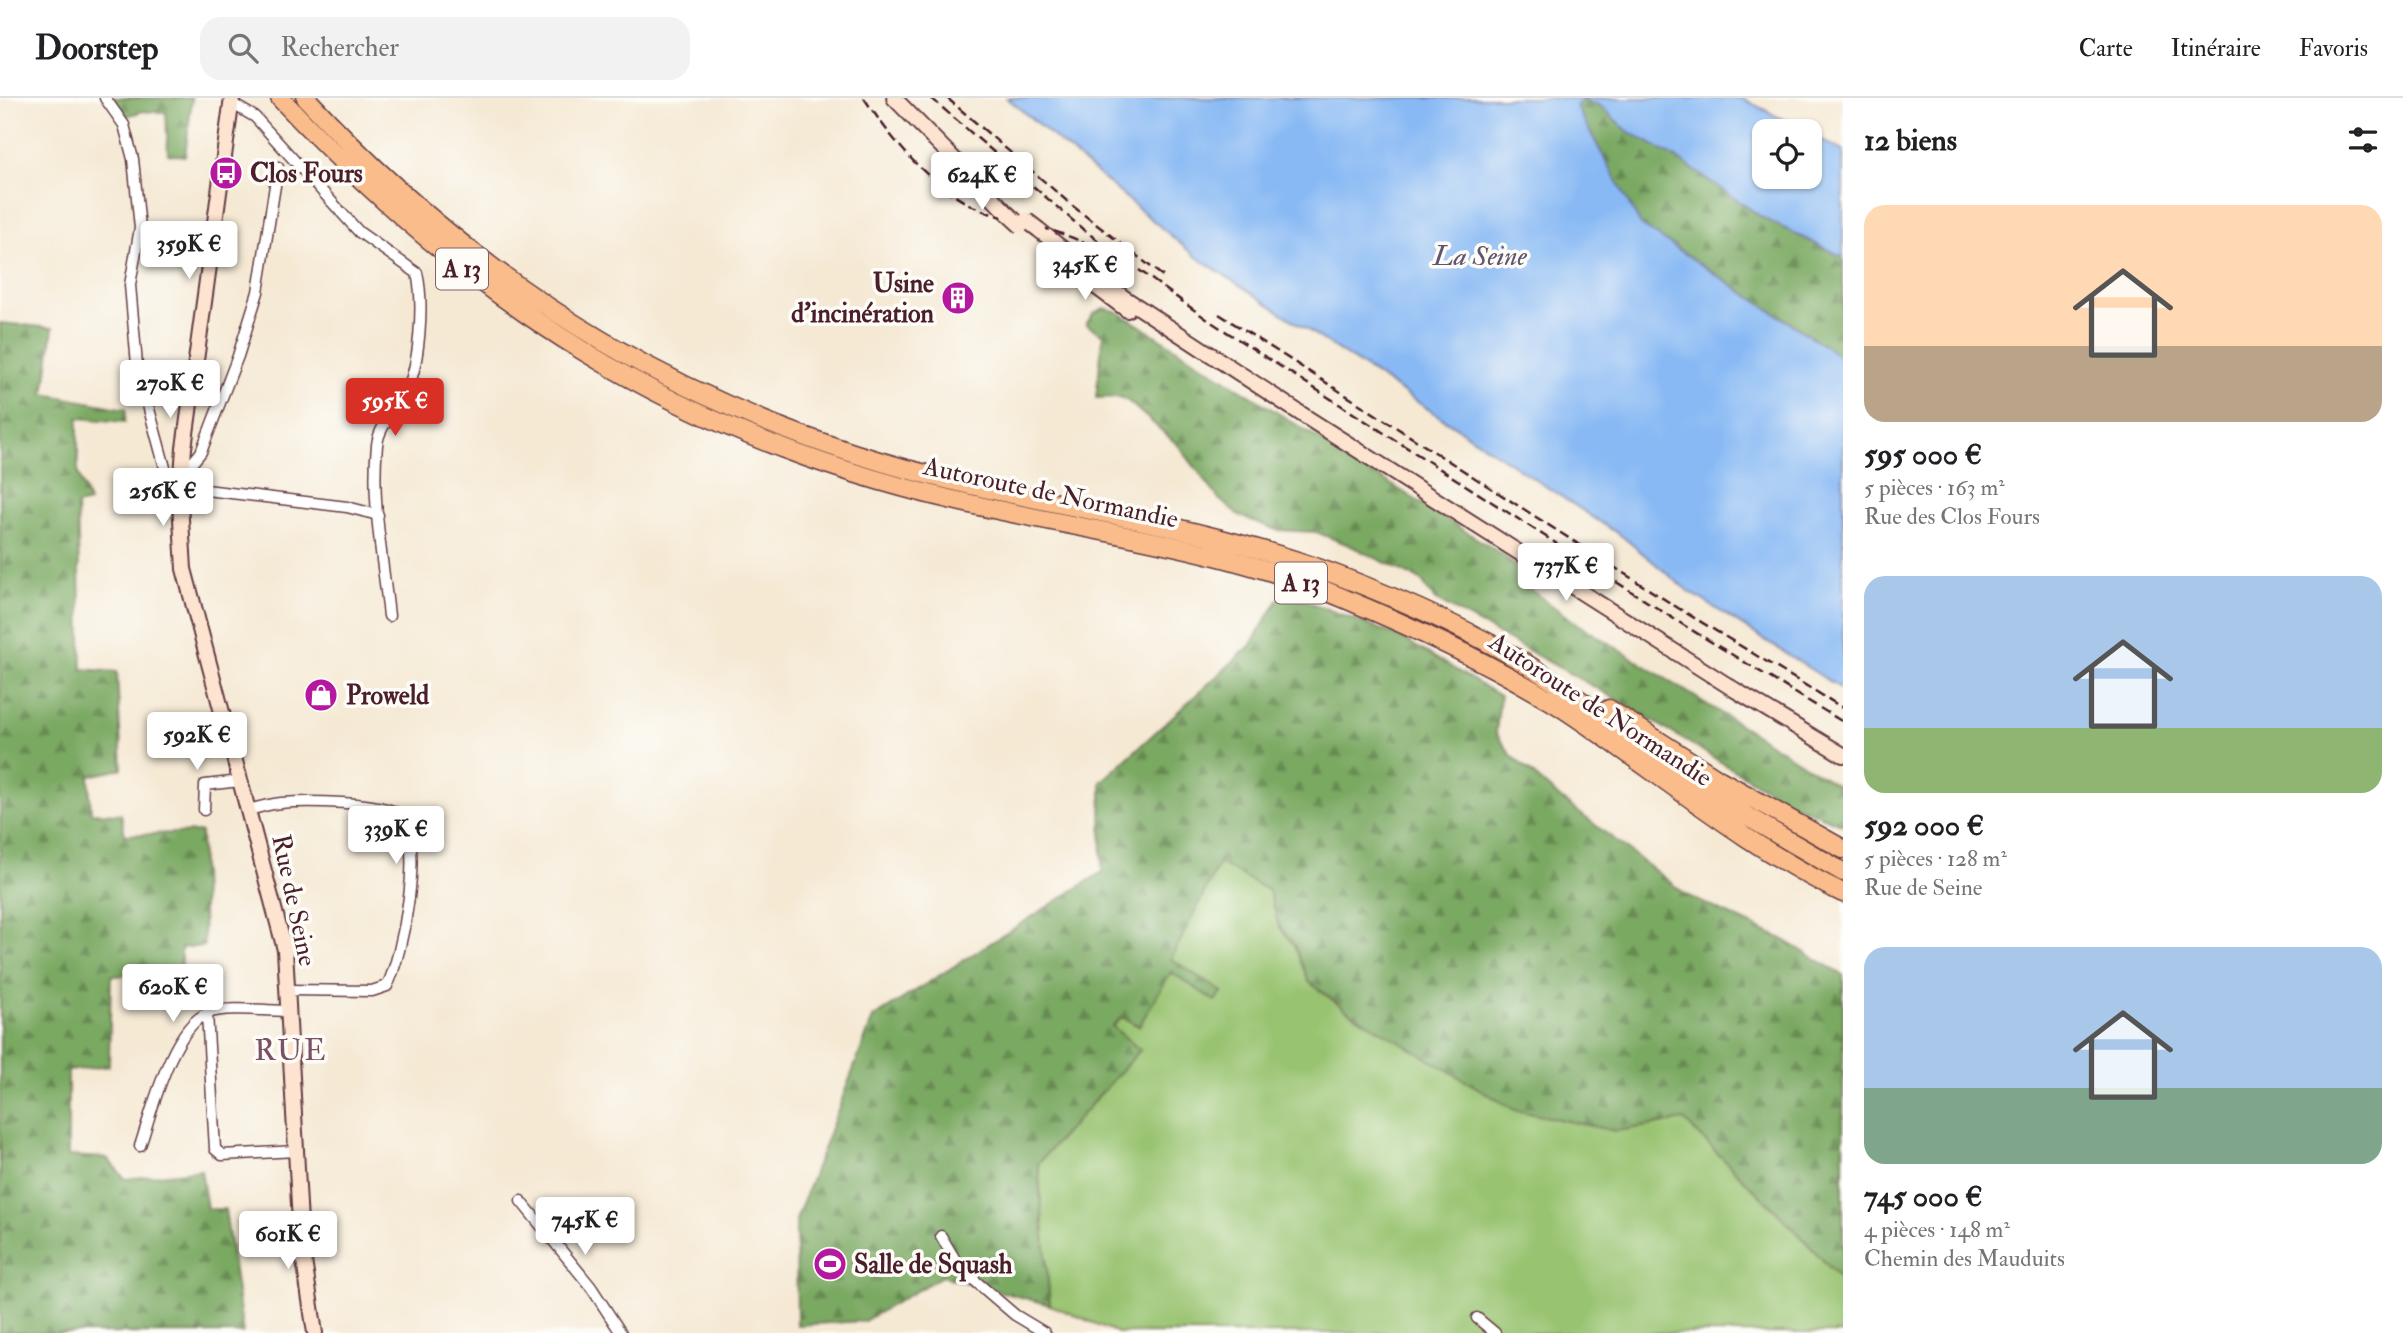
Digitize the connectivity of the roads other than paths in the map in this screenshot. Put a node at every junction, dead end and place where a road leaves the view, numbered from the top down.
1 (105, 98) edge
2 (280, 98) edge
3 (306, 98) edge
4 (894, 98) edge
5 (232, 101) edge
6 (278, 167) dead end
7 (980, 184) junction
8 (1024, 223) junction
9 (1309, 419) junction
10 (181, 479) junction
11 (378, 515) junction
12 (388, 616) dead end
13 (1550, 679) junction
14 (1843, 755) edge
15 (240, 781) junction
16 (204, 810) dead end
17 (249, 810) junction
18 (1843, 849) edge
19 (1843, 872) edge
20 (1843, 893) edge
21 (288, 990) junction
22 (289, 1011) junction
23 (207, 1013) junction
24 (140, 1146) dead end
25 (296, 1151) junction
26 (521, 1201) dead end
27 (941, 1236) dead end
28 (1477, 1318) dead end
29 (315, 1333) edge
30 (621, 1333) edge
31 (1045, 1333) edge
32 (1494, 1333) edge

1 - 10 street
2 - 20 highway, Autoroute de Normandie / A 13
3 - 13 highway, Autoroute de Normandie / A 13
4 - 7 main road
5 - 10 main road, Rue de Seine
5 - 11 street
6 - 10 street
7 - 8 main road
7 - 8 main road, bridge
8 - 9 main road, bridge
8 - 9 main road
9 - 14 main road
10 - 11 street
10 - 15 main road, Rue de Seine
11 - 12 street
13 - 18 highway
13 - 19 highway, Autoroute de Normandie / A 13
15 - 16 street
15 - 17 main road, Rue de Seine
17 - 21 main road, Rue de Seine
17 - 21 street
21 - 22 main road, Rue de Seine
22 - 23 street
22 - 25 main road, Rue de Seine
23 - 24 street
23 - 25 street
25 - 29 main road, Rue de Seine
26 - 30 street
27 - 31 street
28 - 32 street

